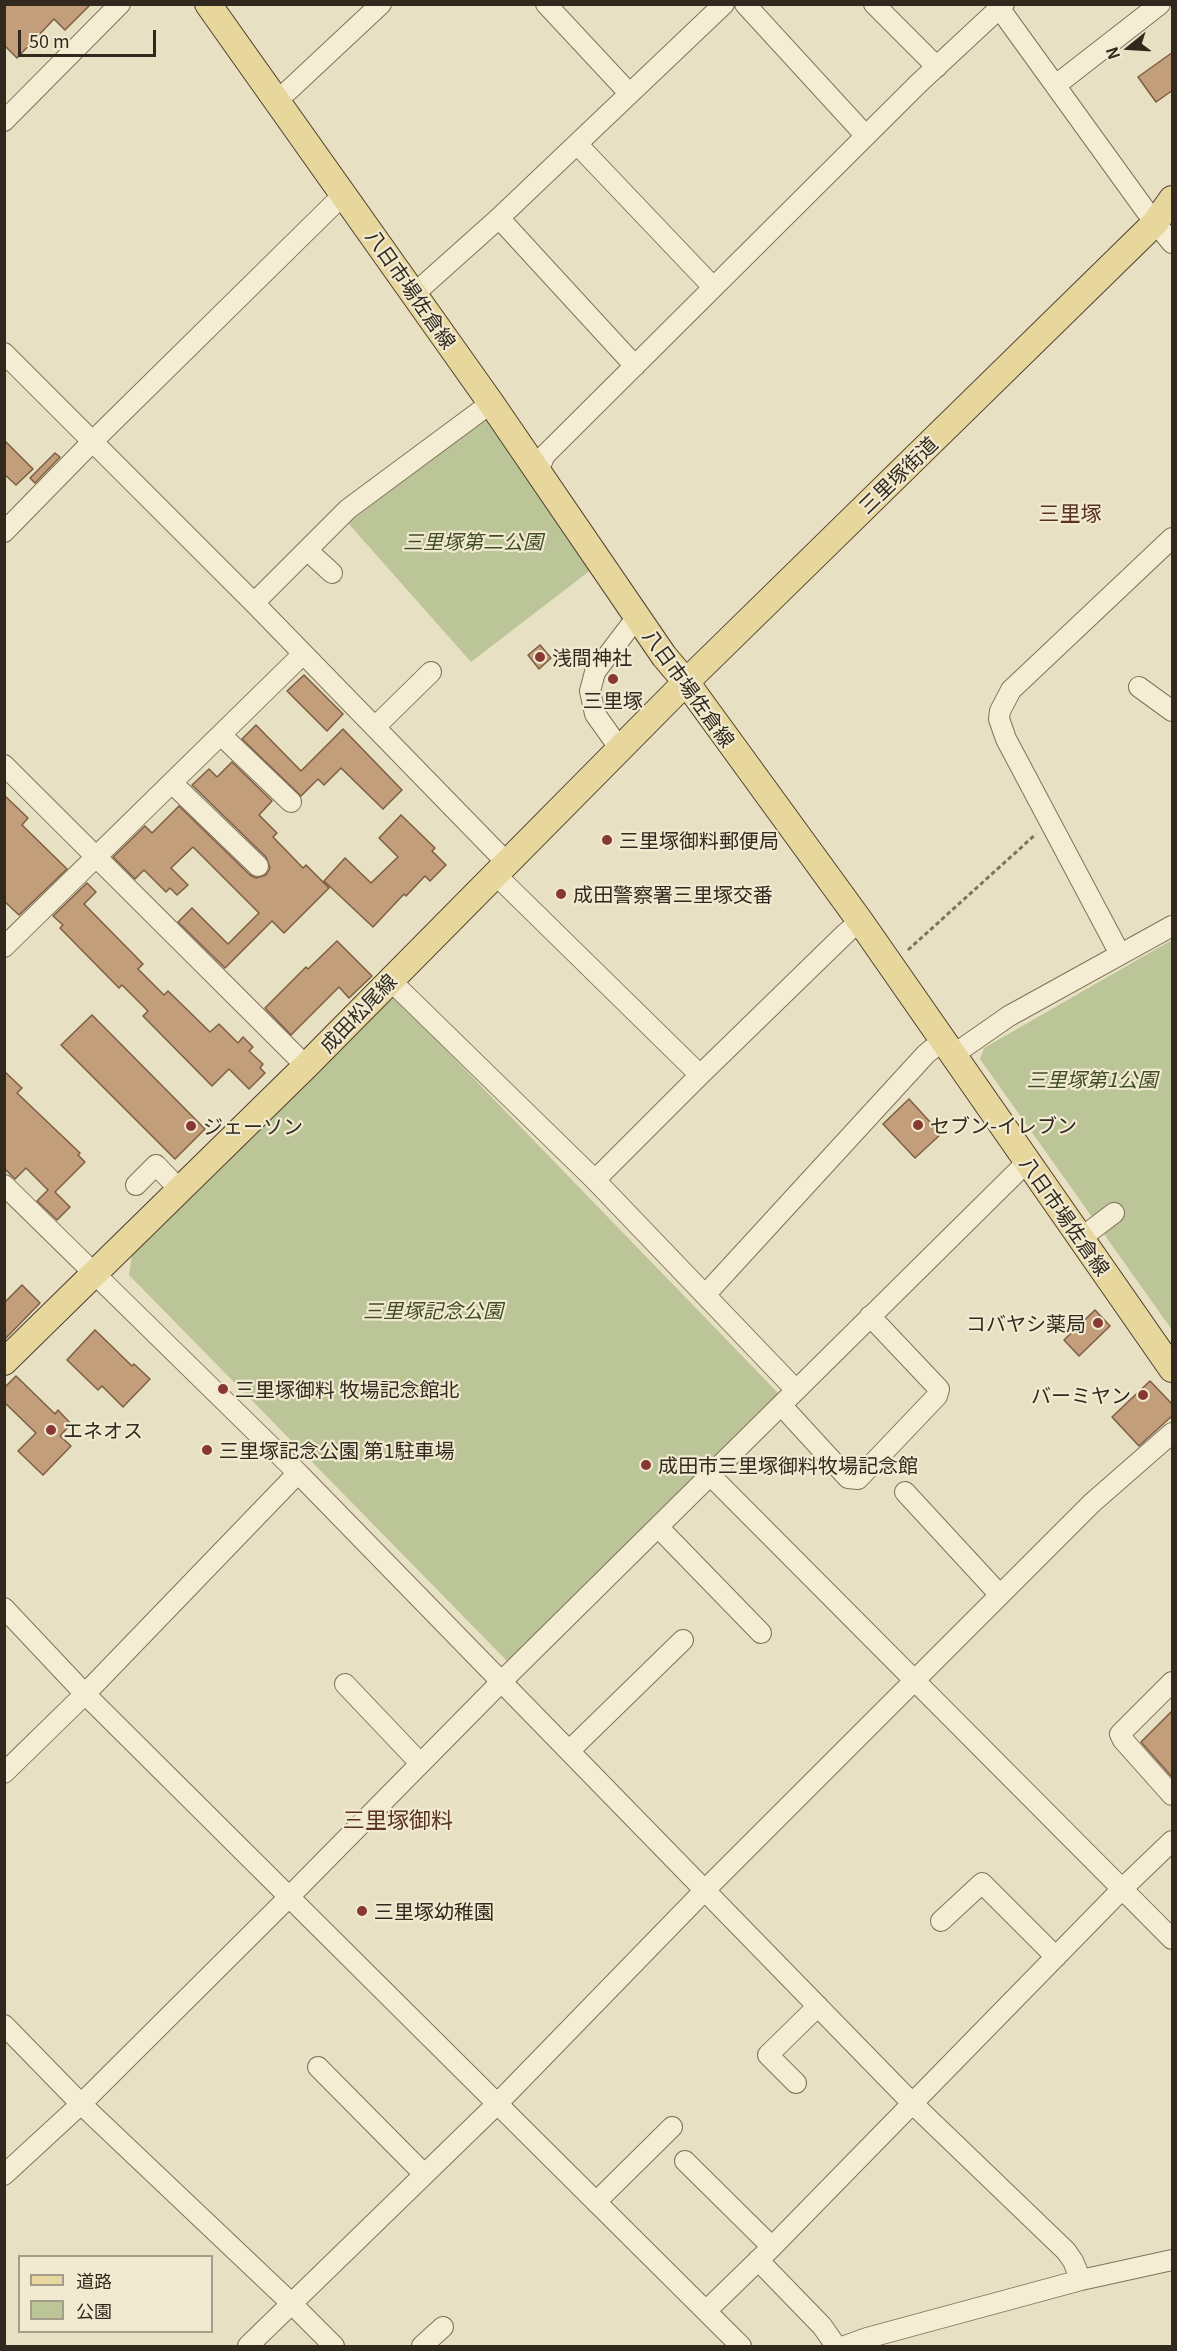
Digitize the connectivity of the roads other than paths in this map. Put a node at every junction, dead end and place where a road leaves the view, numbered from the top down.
1 (120, 4) edge
2 (208, 4) edge
3 (381, 4) edge
4 (546, 4) edge
5 (724, 4) edge
6 (745, 4) edge
7 (874, 4) edge
8 (1161, 4) edge
9 (1002, 7) edge
10 (937, 67) junction
11 (1056, 84) junction
12 (629, 93) junction
13 (277, 99) junction
14 (4, 121) edge
15 (866, 136) junction
16 (577, 144) junction
17 (344, 194) junction
18 (1173, 199) edge
19 (499, 218) junction
20 (1155, 223) junction
21 (1173, 243) edge
22 (713, 287) junction
23 (414, 294) junction
24 (4, 353) edge
25 (635, 366) junction
26 (491, 403) junction
27 (93, 441) junction
28 (538, 471) junction
29 (4, 532) edge
30 (1173, 538) edge
31 (307, 550) junction
32 (332, 573) dead end
33 (254, 603) junction
34 (637, 617) junction
35 (303, 654) junction
36 (431, 672) dead end
37 (686, 682) junction
38 (1139, 687) dead end
39 (1173, 711) edge
40 (375, 727) junction
41 (220, 735) junction
42 (621, 749) junction
43 (4, 765) edge
44 (172, 783) junction
45 (291, 802) dead end
46 (97, 857) junction
47 (258, 866) dead end
48 (502, 869) junction
49 (860, 921) junction
50 (1173, 927) edge
51 (4, 947) edge
52 (1120, 954) junction
53 (390, 980) junction
54 (948, 1048) junction
55 (306, 1066) junction
56 (700, 1075) junction
57 (1027, 1162) junction
58 (596, 1180) junction
59 (4, 1185) edge
60 (136, 1185) dead end
61 (180, 1190) junction
62 (1114, 1213) dead end
63 (1081, 1238) junction
64 (94, 1274) junction
65 (705, 1295) junction
66 (870, 1316) junction
67 (4, 1362) edge
68 (1173, 1369) edge
69 (796, 1390) junction
70 (781, 1405) junction
71 (1173, 1433) edge
72 (298, 1473) junction
73 (711, 1475) junction
74 (905, 1492) dead end
75 (657, 1527) junction
76 (1000, 1595) junction
77 (4, 1608) edge
78 (762, 1633) dead end
79 (683, 1640) dead end
80 (914, 1680) junction
81 (502, 1681) junction
82 (1173, 1682) edge
83 (345, 1684) dead end
84 (85, 1694) junction
85 (569, 1751) junction
86 (420, 1763) junction
87 (4, 1773) edge
88 (1173, 1795) edge
89 (1173, 1841) edge
90 (1123, 1888) junction
91 (706, 1889) junction
92 (288, 1898) junction
93 (941, 1921) dead end
94 (1173, 1939) edge
95 (1056, 1957) junction
96 (818, 2006) junction
97 (4, 2025) edge
98 (318, 2067) dead end
99 (796, 2084) dead end
100 (81, 2104) junction
101 (497, 2104) junction
102 (913, 2104) junction
103 (672, 2127) dead end
104 (685, 2161) dead end
105 (424, 2174) junction
106 (4, 2175) edge
107 (596, 2202) junction
108 (765, 2254) junction
109 (1173, 2260) edge
110 (1081, 2280) junction
111 (291, 2302) junction
112 (706, 2311) junction
113 (443, 2327) dead end
114 (248, 2346) edge
115 (334, 2346) edge
116 (422, 2346) edge
117 (741, 2346) edge
118 (836, 2346) edge
119 (845, 2346) edge

1 - 14 street
2 - 13 main road, 八日市場佐倉線
3 - 13 street
4 - 12 street
5 - 12 street
6 - 15 street
7 - 10 street
8 - 11 street
9 - 10 street
9 - 11 street
10 - 15 street
11 - 20 street
12 - 16 street
13 - 17 main road, 八日市場佐倉線
15 - 22 street
16 - 19 street
16 - 22 street
17 - 23 main road, 八日市場佐倉線
17 - 27 street
18 - 20 main road, 三里塚街道
19 - 23 street
19 - 25 street
20 - 21 street
20 - 37 main road, 三里塚街道
22 - 25 street
23 - 26 main road, 八日市場佐倉線
24 - 27 street
25 - 28 street
26 - 28 main road, 八日市場佐倉線
26 - 31 street
27 - 29 street
27 - 33 street
28 - 34 main road, 八日市場佐倉線
30 - 52 street
31 - 32 street
31 - 33 street
33 - 35 street
34 - 37 main road, 八日市場佐倉線
34 - 42 street
35 - 40 street
35 - 41 street
36 - 40 street
37 - 42 main road, 三里塚街道
37 - 49 main road, 八日市場佐倉線
38 - 39 street
40 - 48 street
41 - 44 street
41 - 45 street
42 - 48 main road, 成田松尾線
43 - 46 street
44 - 46 street
44 - 47 street
46 - 51 street
46 - 55 street
48 - 53 main road, 成田松尾線
48 - 56 street
49 - 54 main road, 八日市場佐倉線
49 - 56 street
50 - 52 street
52 - 54 street
53 - 55 main road, 成田松尾線
53 - 58 street
54 - 57 main road, 八日市場佐倉線
54 - 65 street
55 - 61 main road, 成田松尾線
56 - 58 street
57 - 63 main road, 八日市場佐倉線
57 - 66 street
58 - 65 street
59 - 64 street
60 - 61 street
61 - 64 main road, 成田松尾線
62 - 63 street
63 - 68 main road, 八日市場佐倉線
64 - 67 main road
64 - 72 street
65 - 69 street
66 - 69 street
66 - 70 street
69 - 70 street
70 - 73 street
71 - 76 street
72 - 81 street
72 - 84 street
73 - 75 street
73 - 80 street
74 - 76 street
75 - 78 street
75 - 81 street
76 - 80 street
77 - 84 street
79 - 85 street
80 - 90 street
80 - 91 street
81 - 85 street
81 - 86 street
82 - 88 street
83 - 86 street
84 - 87 street
84 - 92 street
85 - 91 street
86 - 92 street
89 - 90 street
90 - 94 street
90 - 95 street
91 - 96 street
91 - 101 street
92 - 100 street
92 - 101 street
93 - 95 street
95 - 102 street
96 - 99 street
96 - 102 street
97 - 100 street
98 - 105 street
100 - 106 street
100 - 111 street
101 - 105 street
101 - 107 street
102 - 108 street
102 - 110 street
103 - 107 street
104 - 108 street
105 - 111 street
107 - 112 street
108 - 112 street
108 - 118 street
109 - 110 street
110 - 119 street
111 - 114 street
111 - 115 street
112 - 117 street
113 - 116 street

